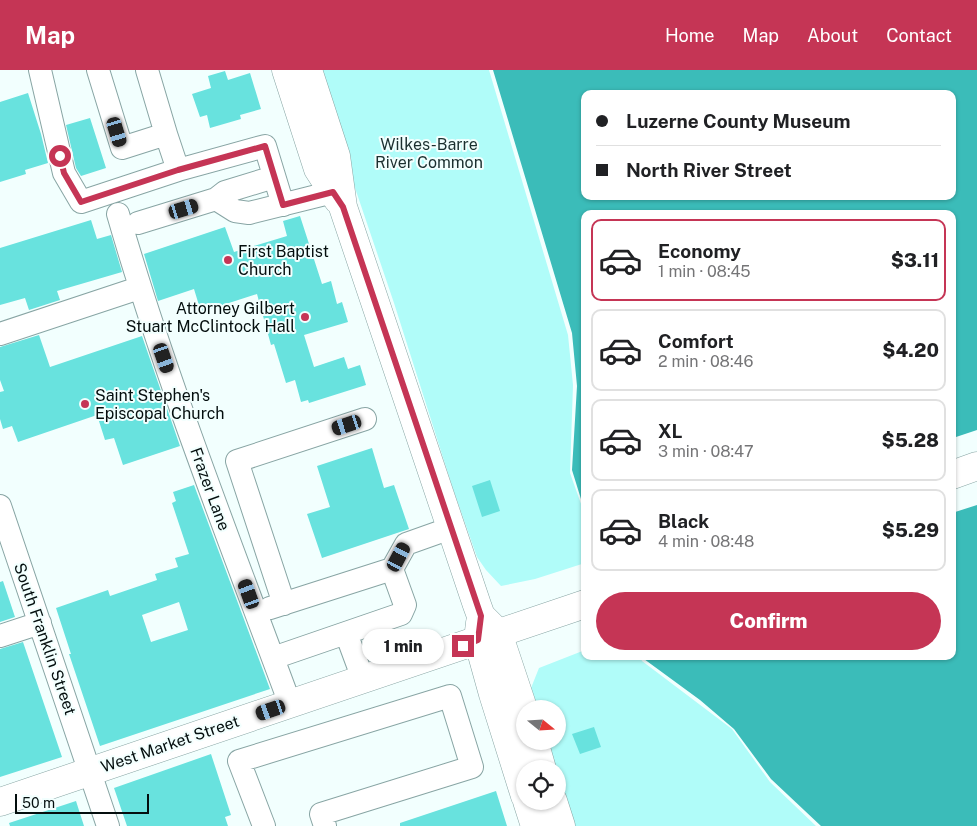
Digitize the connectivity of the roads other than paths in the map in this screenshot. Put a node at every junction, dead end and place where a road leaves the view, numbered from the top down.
1 (40, 70) edge
2 (98, 70) edge
3 (147, 70) edge
4 (286, 70) edge
5 (308, 70) edge
6 (166, 134) junction
7 (178, 170) junction
8 (274, 177) junction
9 (216, 199) junction
10 (338, 200) junction
11 (283, 205) junction
12 (139, 288) junction
13 (0, 334) edge
14 (365, 419) dead end
15 (977, 466) edge
16 (956, 474) edge
17 (0, 506) edge
18 (451, 528) junction
19 (392, 569) junction
20 (284, 604) junction
21 (576, 607) edge
22 (256, 613) junction
23 (40, 623) junction
24 (486, 630) junction
25 (346, 633) junction
26 (0, 636) edge
27 (273, 658) junction
28 (363, 679) junction
29 (518, 700) edge
30 (290, 704) junction
31 (516, 767) edge
32 (90, 772) junction
33 (0, 802) edge
34 (530, 810) edge
35 (556, 810) edge
36 (108, 826) edge
37 (264, 826) edge
38 (325, 826) edge
39 (535, 826) edge
40 (561, 826) edge

1 - 7 street
2 - 6 street
3 - 6 street
4 - 10 main road
5 - 10 main road
6 - 7 street
7 - 8 street
8 - 9 street
8 - 11 street
9 - 11 street
9 - 12 street, Frazer Lane
10 - 11 street
10 - 18 main road
12 - 13 street
12 - 22 street, Frazer Lane
14 - 20 street
15 - 16 main road
17 - 23 street, South Franklin Street
18 - 19 street
18 - 24 main road
19 - 20 street
19 - 25 street
20 - 22 street
21 - 24 main road, West Market Street
22 - 27 street, Frazer Lane
23 - 26 street
23 - 32 street, South Franklin Street
24 - 28 main road, West Market Street
24 - 29 main road
24 - 31 main road
25 - 27 street
25 - 28 street
27 - 30 street, Frazer Lane
28 - 30 main road, West Market Street
30 - 32 main road, West Market Street
32 - 33 main road, West Market Street
32 - 36 street, South Franklin Street
34 - 39 main road
35 - 40 main road
37 - 38 street

